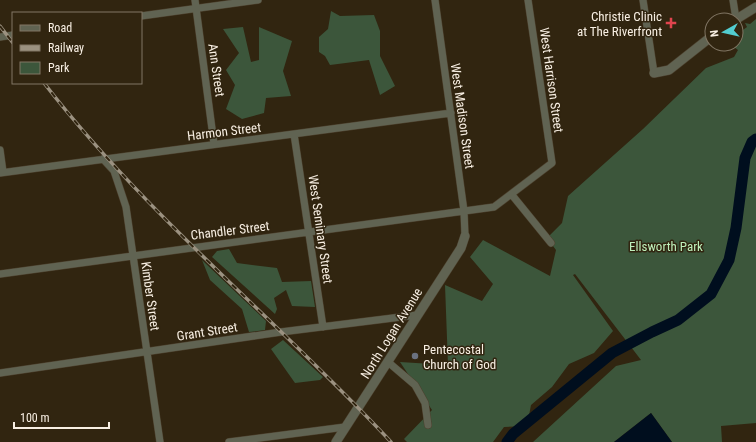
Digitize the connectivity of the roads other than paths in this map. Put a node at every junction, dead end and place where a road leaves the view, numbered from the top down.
1 (195, 0) edge
2 (258, 0) edge
3 (435, 0) edge
4 (528, 0) edge
5 (643, 0) edge
6 (734, 0) edge
7 (756, 7) edge
8 (196, 8) junction
9 (735, 12) edge
10 (744, 15) edge
11 (142, 16) edge
12 (12, 35) edge
13 (0, 36) edge
14 (704, 42) edge
15 (654, 73) joint
16 (451, 114) junction
17 (294, 134) junction
18 (214, 144) junction
19 (0, 150) edge
20 (103, 159) junction
21 (2, 173) edge
22 (512, 195) junction
23 (464, 211) junction
24 (309, 231) junction
25 (465, 236) joint
26 (551, 243) dead end
27 (133, 256) junction
28 (0, 274) edge
29 (417, 315) junction
30 (323, 328) junction
31 (146, 353) junction
32 (388, 362) junction
33 (0, 373) edge
34 (428, 426) dead end
35 (345, 427) junction
36 (160, 442) edge
37 (229, 442) edge
38 (336, 442) edge

1 - 8 street, Ann Street
2 - 8 street
3 - 16 street, West Madison Street
4 - 22 street, West Harrison Street
5 - 15 street
6 - 9 street
7 - 10 street
8 - 11 street
8 - 18 street, Ann Street
12 - 13 street
14 - 15 street
16 - 17 street, Harmon Street
16 - 23 street, West Madison Street
17 - 18 street, Harmon Street
17 - 24 street, West Seminary Street
18 - 20 street, Harmon Street
19 - 21 street
20 - 21 street, Harmon Street
20 - 27 street, Kimber Street
22 - 23 street
22 - 26 street
23 - 24 street, Chandler Street
23 - 25 street, West Madison Street
24 - 27 street, Chandler Street
24 - 30 street, West Seminary Street
25 - 29 street, North Logan Avenue
27 - 28 street, Chandler Street
27 - 31 street, Kimber Street
29 - 30 street, Grant Street
29 - 32 street, North Logan Avenue
30 - 31 street, Grant Street
31 - 33 street, Grant Street
31 - 36 street, Kimber Street
32 - 34 street
32 - 35 street, North Logan Avenue
35 - 37 street
35 - 38 street, North Logan Avenue

